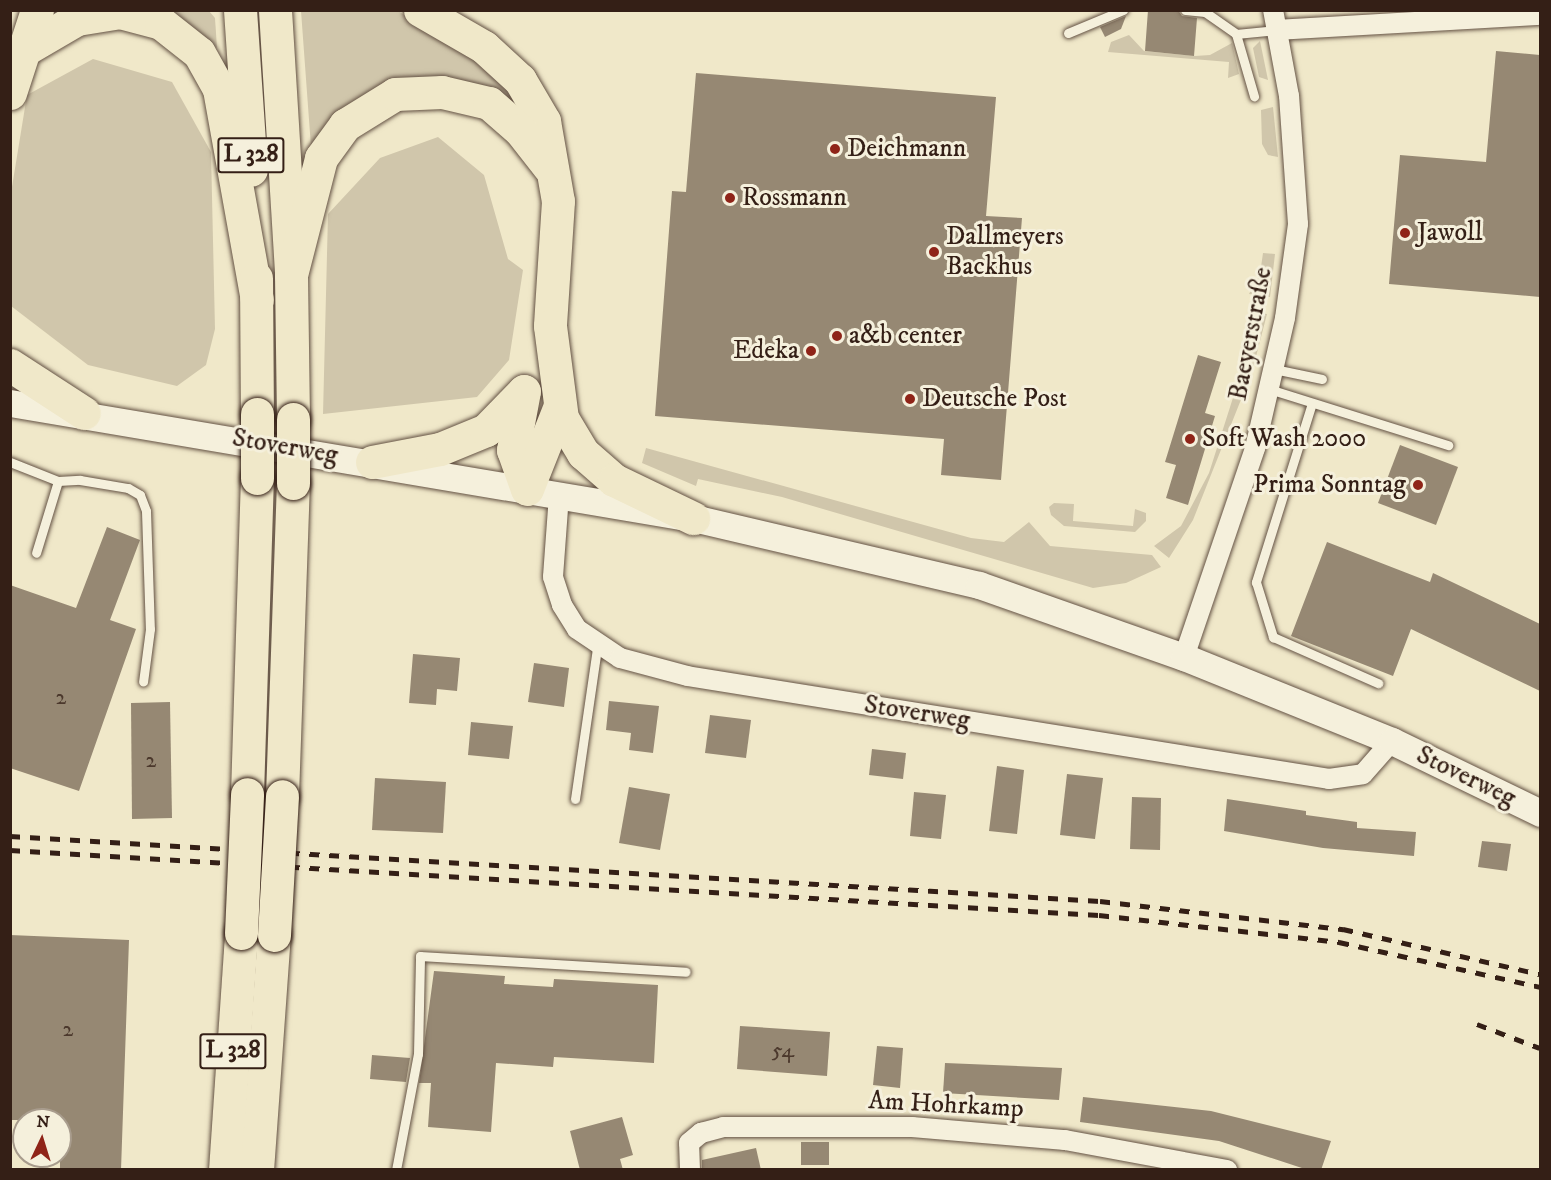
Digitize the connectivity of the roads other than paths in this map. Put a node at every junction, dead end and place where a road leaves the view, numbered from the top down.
1 (37, 10) edge
2 (240, 10) edge
3 (275, 10) edge
4 (420, 10) edge
5 (1123, 10) edge
6 (1185, 10) edge
7 (1273, 10) edge
8 (1540, 15) edge
9 (1277, 30) junction
10 (1068, 33) dead end
11 (1236, 34) junction
12 (29, 47) junction
13 (10, 93) edge
14 (1254, 96) dead end
15 (554, 173) junction
16 (291, 275) junction
17 (256, 300) junction
18 (550, 326) junction
19 (10, 365) edge
20 (1274, 369) junction
21 (1322, 379) dead end
22 (1269, 389) junction
23 (524, 391) junction
24 (10, 403) edge
25 (1312, 403) junction
26 (558, 408) junction
27 (84, 413) junction
28 (1448, 445) dead end
29 (10, 462) edge
30 (372, 462) junction
31 (58, 481) junction
32 (527, 489) junction
33 (559, 495) junction
34 (693, 518) junction
35 (36, 552) dead end
36 (598, 642) junction
37 (1184, 657) junction
38 (143, 682) dead end
39 (1378, 683) dead end
40 (1392, 741) junction
41 (575, 799) dead end
42 (1540, 813) edge
43 (686, 972) dead end
44 (225, 1170) edge
45 (257, 1170) edge
46 (396, 1170) edge
47 (690, 1170) edge
48 (1227, 1170) edge

1 - 12 highway
2 - 17 highway, L 328
3 - 16 highway, L 328
4 - 15 highway
5 - 10 lane
6 - 11 lane
7 - 9 street, Baeyerstraße
8 - 9 street
9 - 11 lane
9 - 20 street, Baeyerstraße
11 - 14 lane
12 - 13 highway
12 - 17 highway
15 - 16 highway
15 - 18 highway
16 - 45 highway, L 328, bridge
17 - 44 highway, L 328, bridge
18 - 23 highway
18 - 26 highway
19 - 27 highway
20 - 21 lane
20 - 22 street, Baeyerstraße
22 - 25 lane
22 - 37 street, Baeyerstraße
23 - 30 highway
23 - 32 highway
24 - 27 street, Stoverweg
25 - 28 lane
25 - 39 lane
26 - 32 highway
26 - 34 highway
27 - 30 street, Stoverweg
29 - 31 lane
30 - 32 street, Stoverweg
31 - 35 lane
31 - 38 lane
32 - 33 street, Stoverweg
33 - 34 street, Stoverweg
33 - 36 street, Stoverweg
34 - 37 street, Stoverweg
36 - 40 street, Stoverweg
36 - 41 lane
37 - 40 street, Stoverweg
40 - 42 street, Stoverweg
43 - 46 lane
47 - 48 street, Am Hohrkamp

